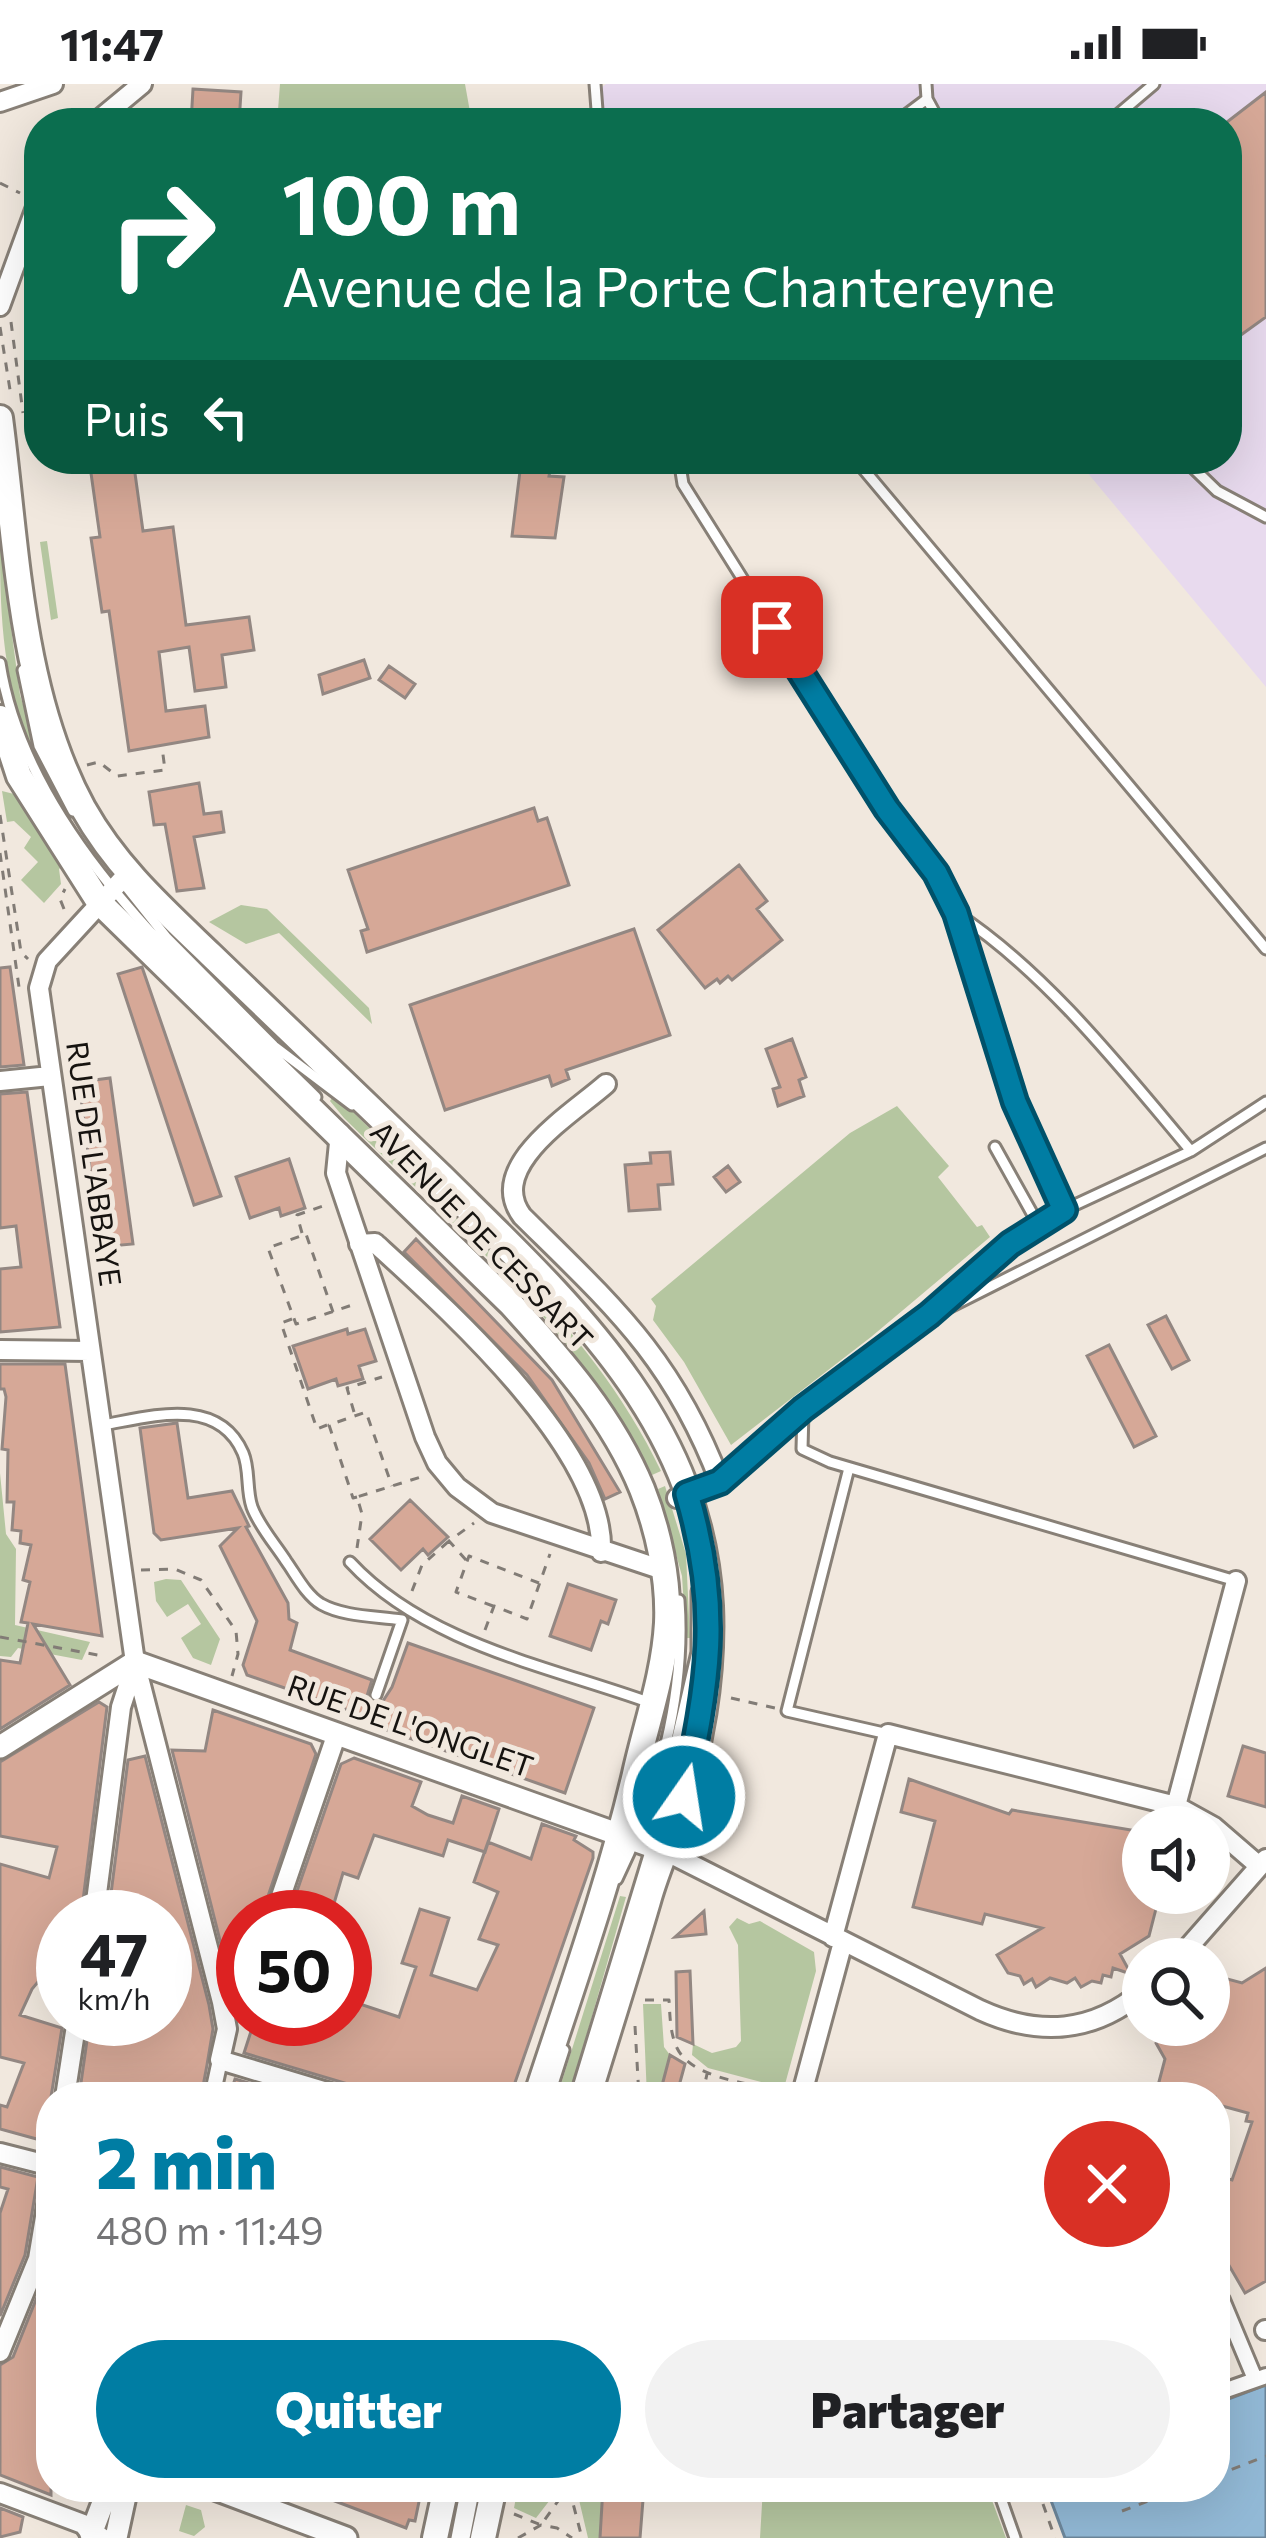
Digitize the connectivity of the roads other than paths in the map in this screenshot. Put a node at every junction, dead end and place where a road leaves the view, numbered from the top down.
1 (53, 84) edge
2 (142, 84) edge
3 (926, 84) edge
4 (1154, 84) edge
5 (927, 99) junction
6 (2, 101) edge
7 (113, 108) edge
8 (915, 108) edge
9 (932, 108) edge
10 (1126, 108) edge
11 (24, 233) edge
12 (8, 306) edge
13 (12, 412) edge
14 (681, 474) edge
15 (868, 474) edge
16 (1199, 474) edge
17 (0, 500) edge
18 (1266, 517) edge
19 (0, 663) edge
20 (0, 718) edge
21 (115, 886) junction
22 (956, 913) junction
23 (1266, 949) edge
24 (50, 1076) junction
25 (0, 1081) edge
26 (606, 1084) dead end
27 (1266, 1102) edge
28 (340, 1133) junction
29 (995, 1147) dead end
30 (1266, 1148) edge
31 (1192, 1151) junction
32 (1064, 1210) junction
33 (1038, 1224) junction
34 (359, 1244) junction
35 (1010, 1244) joint
36 (929, 1315) junction
37 (0, 1350) edge
38 (90, 1351) junction
39 (803, 1409) junction
40 (100, 1426) junction
41 (849, 1468) junction
42 (720, 1482) junction
43 (682, 1496) junction
44 (601, 1552) junction
45 (350, 1562) road end
46 (663, 1570) junction
47 (1236, 1581) joint
48 (404, 1614) junction
49 (135, 1662) junction
50 (376, 1695) dead end
51 (653, 1704) junction
52 (337, 1733) junction
53 (888, 1734) junction
54 (0, 1747) edge
55 (1176, 1806) joint
56 (1230, 1839) edge
57 (643, 1842) junction
58 (1262, 1862) edge
59 (97, 1890) edge
60 (283, 1890) edge
61 (1196, 1938) edge
62 (838, 1940) junction
63 (216, 1979) edge
64 (1122, 2004) edge
65 (72, 2046) edge
66 (223, 2046) edge
67 (220, 2060) junction
68 (66, 2082) edge
69 (215, 2082) edge
70 (294, 2082) edge
71 (542, 2082) edge
72 (554, 2082) edge
73 (579, 2082) edge
74 (591, 2082) edge
75 (799, 2082) edge
76 (0, 2153) edge
77 (36, 2162) edge
78 (36, 2263) edge
79 (1230, 2316) edge
80 (0, 2352) edge
81 (1260, 2377) edge
82 (1230, 2388) edge
83 (0, 2493) edge
84 (103, 2502) edge
85 (124, 2502) edge
86 (250, 2502) edge
87 (443, 2502) edge
88 (468, 2502) edge
89 (499, 2502) edge
90 (1002, 2502) edge
91 (88, 2537) edge
92 (116, 2538) edge
93 (346, 2538) edge
94 (435, 2538) edge
95 (461, 2538) edge
96 (483, 2538) edge
97 (1015, 2538) edge

1 - 6 street
2 - 7 street
3 - 5 lane
4 - 10 lane
5 - 8 lane
5 - 9 lane
11 - 12 street
13 - 21 main road
14 - 22 lane
15 - 23 lane
16 - 18 lane
17 - 21 lane
19 - 21 lane
20 - 21 main road
21 - 24 street, RUE DE L'ABBAYE
21 - 28 main road, AVENUE DE CESSART
21 - 43 lane
21 - 43 main road, AVENUE DE CESSART
21 - 57 lane
22 - 31 lane
22 - 32 lane
24 - 25 street
24 - 38 street, RUE DE L'ABBAYE
26 - 42 street
27 - 31 lane
28 - 34 street
28 - 46 main road, AVENUE DE CESSART
29 - 33 lane
30 - 36 lane
31 - 32 lane
32 - 33 lane
33 - 35 lane
34 - 44 street
34 - 44 street
35 - 36 street
36 - 39 street
37 - 38 street
38 - 40 street, RUE DE L'ABBAYE
39 - 41 lane
39 - 42 street
40 - 48 lane
40 - 49 street, RUE DE L'ABBAYE
41 - 47 lane
41 - 53 lane
42 - 43 street
43 - 57 main road, AVENUE DE CESSART
44 - 46 street
45 - 48 lane
46 - 51 main road, AVENUE DE CESSART
47 - 55 street
48 - 50 lane
48 - 51 lane
49 - 52 street, RUE DE L'ONGLET
49 - 54 street
49 - 59 street
49 - 63 street, RUE DE L'ABBAYE
51 - 57 main road, AVENUE DE CESSART
52 - 57 street, RUE DE L'ONGLET
52 - 60 street
53 - 55 street
53 - 62 street
56 - 58 street
57 - 62 street
57 - 71 main road
57 - 72 lane
57 - 73 lane
57 - 74 main road
58 - 61 street
62 - 64 street
62 - 75 street
65 - 68 street
66 - 67 street, RUE DE L'ABBAYE
67 - 69 street
67 - 70 street
76 - 77 street
78 - 80 street
79 - 81 street
81 - 82 street
83 - 91 street
84 - 91 street
85 - 92 street
86 - 93 street
87 - 94 main road
88 - 95 lane
89 - 96 main road
90 - 97 lane

